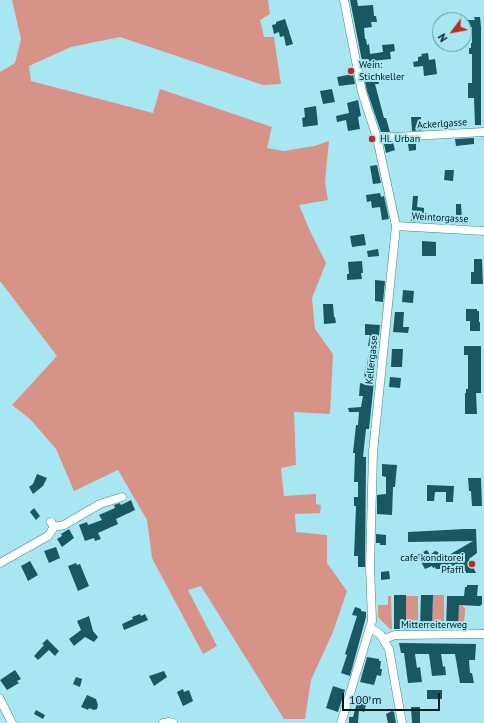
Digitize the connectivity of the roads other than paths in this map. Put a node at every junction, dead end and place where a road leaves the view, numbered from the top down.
1 (344, 0) edge
2 (484, 132) edge
3 (377, 138) junction
4 (396, 226) junction
5 (484, 231) edge
6 (122, 497) dead end
7 (0, 564) edge
8 (370, 628) junction
9 (484, 634) edge
10 (384, 639) junction
11 (0, 699) edge
12 (12, 723) edge
13 (163, 723) edge
14 (173, 723) edge
15 (341, 723) edge
16 (402, 723) edge

1 - 3 street, Kellergasse
2 - 3 street, Ackerlgasse
3 - 4 street, Kellergasse
4 - 5 street, Weintorgasse
4 - 8 street, Kellergasse
6 - 7 street
8 - 10 street
8 - 15 street, Kellergasse
9 - 10 street, Mitterreiterweg
10 - 16 street
11 - 12 street
13 - 14 street

